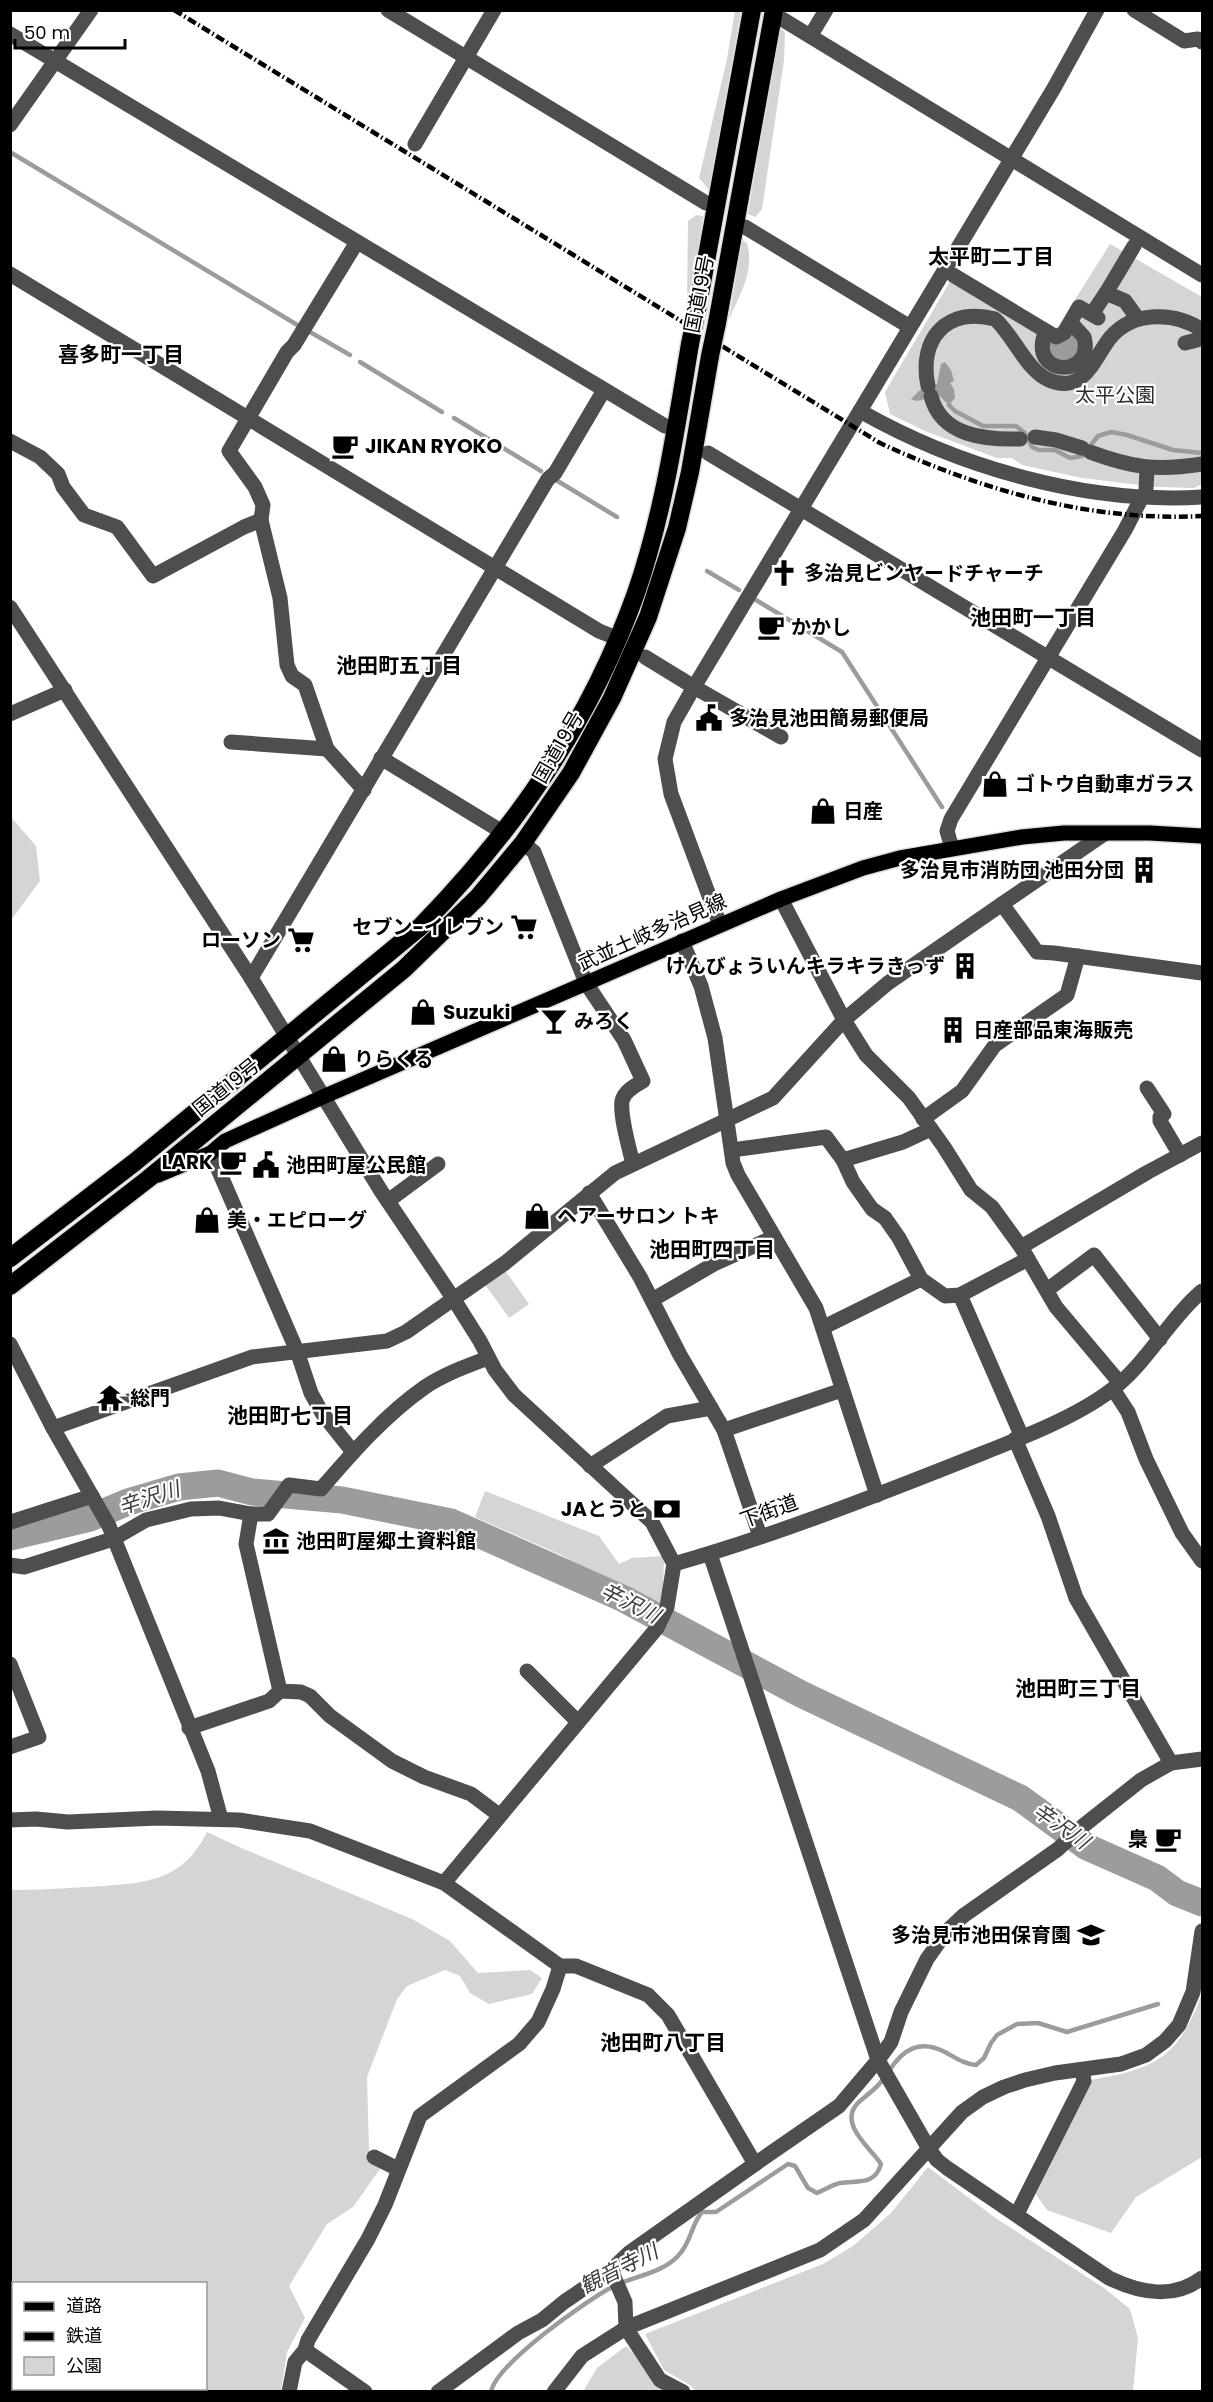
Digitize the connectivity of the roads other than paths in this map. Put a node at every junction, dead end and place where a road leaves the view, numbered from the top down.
1 (91, 10) edge
2 (388, 10) edge
3 (494, 10) edge
4 (752, 10) edge
5 (826, 10) edge
6 (1097, 10) edge
7 (1134, 10) edge
8 (778, 15) edge
9 (10, 34) edge
10 (811, 35) junction
11 (1200, 40) edge
12 (466, 58) junction
13 (56, 61) junction
14 (10, 125) edge
15 (415, 144) dead end
16 (1011, 159) junction
17 (706, 203) dead end
18 (745, 227) dead end
19 (357, 242) junction
20 (1134, 246) dead end
21 (10, 274) edge
22 (954, 275) dead end
23 (1203, 275) edge
24 (1106, 293) junction
25 (1003, 305) junction
26 (995, 319) junction
27 (1138, 320) junction
28 (1072, 325) dead end
29 (910, 327) junction
30 (1203, 331) edge
31 (1044, 336) dead end
32 (1185, 343) dead end
33 (604, 390) junction
34 (860, 411) junction
35 (249, 417) junction
36 (665, 426) dead end
37 (10, 441) edge
38 (708, 453) dead end
39 (1203, 464) edge
40 (1147, 468) junction
41 (1144, 493) junction
42 (1203, 498) edge
43 (800, 509) junction
44 (261, 520) junction
45 (496, 567) junction
46 (10, 607) edge
47 (609, 635) dead end
48 (645, 657) dead end
49 (1048, 658) junction
50 (694, 687) junction
51 (65, 690) junction
52 (10, 714) edge
53 (781, 737) dead end
54 (231, 742) dead end
55 (327, 749) junction
56 (1203, 750) edge
57 (381, 758) junction
58 (364, 790) junction
59 (504, 833) junction
60 (1104, 834) junction
61 (1203, 836) edge
62 (523, 843) junction
63 (952, 848) junction
64 (781, 898) junction
65 (1002, 904) junction
66 (720, 925) junction
67 (682, 941) junction
68 (1078, 956) junction
69 (1203, 973) edge
70 (251, 978) junction
71 (586, 984) junction
72 (844, 1020) junction
73 (287, 1035) junction
74 (300, 1057) junction
75 (1147, 1088) dead end
76 (325, 1096) junction
77 (728, 1119) junction
78 (927, 1124) junction
79 (1203, 1143) edge
80 (732, 1150) junction
81 (211, 1152) junction
82 (1180, 1155) junction
83 (843, 1160) junction
84 (438, 1164) dead end
85 (633, 1164) junction
86 (147, 1179) junction
87 (589, 1193) junction
88 (388, 1201) junction
89 (774, 1237) junction
90 (1024, 1253) junction
91 (10, 1258) edge
92 (921, 1280) junction
93 (10, 1286) edge
94 (1047, 1290) junction
95 (1203, 1291) edge
96 (960, 1295) junction
97 (453, 1298) junction
98 (652, 1300) junction
99 (824, 1327) junction
100 (1160, 1339) junction
101 (10, 1344) edge
102 (297, 1351) junction
103 (488, 1358) junction
104 (1116, 1386) junction
105 (842, 1390) junction
106 (711, 1408) junction
107 (53, 1428) junction
108 (724, 1430) junction
109 (1018, 1438) junction
110 (353, 1452) junction
111 (590, 1466) junction
112 (877, 1495) junction
113 (93, 1498) junction
114 (251, 1514) junction
115 (11, 1522) edge
116 (111, 1533) junction
117 (760, 1536) junction
118 (710, 1554) junction
119 (1203, 1561) edge
120 (10, 1564) edge
121 (674, 1564) junction
122 (10, 1664) edge
123 (527, 1671) dead end
124 (280, 1690) junction
125 (578, 1722) junction
126 (189, 1728) junction
127 (10, 1747) edge
128 (1203, 1759) edge
129 (1171, 1763) junction
130 (499, 1815) junction
131 (221, 1819) junction
132 (10, 1820) edge
133 (444, 1883) junction
134 (1202, 1934) edge
135 (560, 1966) junction
136 (883, 2070) junction
137 (1083, 2070) junction
138 (929, 2149) junction
139 (374, 2157) dead end
140 (755, 2164) junction
141 (398, 2169) junction
142 (1017, 2214) junction
143 (1203, 2278) edge
144 (616, 2279) junction
145 (626, 2328) junction
146 (305, 2350) junction
147 (289, 2391) edge
148 (365, 2391) edge
149 (438, 2391) edge
150 (554, 2391) edge
151 (683, 2391) edge

1 - 13 street
2 - 12 street
3 - 12 street
4 - 59 highway, 国道19号, bridge
5 - 10 street
6 - 16 street
7 - 11 street
8 - 10 street
8 - 62 highway, 国道19号, bridge
9 - 13 street
10 - 16 street
12 - 15 street
12 - 17 street
13 - 14 street
13 - 19 street
16 - 23 street
16 - 29 street
18 - 29 street
19 - 33 street
19 - 35 street
20 - 24 street
21 - 35 street
22 - 25 street
24 - 25 street
24 - 27 street
25 - 26 street
26 - 27 street
26 - 40 street
27 - 30 street
28 - 31 street
29 - 34 street
30 - 32 street
33 - 36 street
33 - 45 street
34 - 41 street
34 - 43 street
35 - 44 street
35 - 45 street
37 - 44 street
38 - 43 street
39 - 40 street
40 - 41 street
41 - 42 street
41 - 49 street
43 - 49 street
43 - 50 street
44 - 55 street
45 - 47 street
45 - 57 street
46 - 51 street
48 - 50 street
49 - 56 street
49 - 63 street
50 - 53 street
50 - 66 street
51 - 52 street
51 - 70 street
54 - 55 street
55 - 58 street
57 - 58 street
57 - 59 street
58 - 70 street
59 - 73 highway, 国道19号
60 - 61 main road, 武並土岐多治見線
60 - 63 main road, 武並土岐多治見線
60 - 65 street
62 - 71 street
62 - 74 highway, 国道19号
63 - 64 main road, 武並土岐多治見線
64 - 66 main road, 武並土岐多治見線
64 - 72 street
65 - 68 street
65 - 72 street
66 - 67 main road, 武並土岐多治見線
67 - 71 main road, 武並土岐多治見線
67 - 77 street
68 - 69 street
68 - 78 street
70 - 73 street
71 - 76 main road, 武並土岐多治見線
71 - 85 street
72 - 77 street
72 - 78 street
73 - 74 street
73 - 91 highway, 国道19号
74 - 76 street
74 - 86 highway, 国道19号
75 - 82 street
76 - 81 main road, 武並土岐多治見線
76 - 88 street
77 - 80 street
77 - 85 street
78 - 83 street
78 - 90 street
79 - 82 street
80 - 83 street
80 - 89 street
81 - 86 main road, 武並土岐多治見線
81 - 102 street
82 - 90 street
83 - 92 street
84 - 88 street
85 - 87 street
86 - 93 highway, 国道19号
87 - 97 street
87 - 98 street
88 - 97 street
89 - 98 street
89 - 99 street
90 - 94 street
90 - 96 street
92 - 96 street
92 - 99 street
94 - 100 street
94 - 104 street
95 - 100 street, 下街道
96 - 109 street
97 - 102 street
97 - 103 street
98 - 106 street
99 - 105 street
100 - 104 street, 下街道
101 - 107 street
102 - 107 street
102 - 110 street
103 - 110 street
103 - 111 street
104 - 109 street, 下街道
104 - 119 street
105 - 108 street
105 - 112 street
106 - 108 street
106 - 111 street
107 - 113 street
108 - 117 street
109 - 112 street, 下街道
109 - 129 street
110 - 114 street
111 - 121 street
112 - 117 street, 下街道
113 - 115 street
113 - 116 street
114 - 116 street
114 - 124 street
116 - 120 street
116 - 126 street
117 - 118 street, 下街道
118 - 121 street, 下街道
118 - 136 street
121 - 125 street
122 - 127 street
123 - 125 street
124 - 126 street
124 - 130 street
125 - 130 street
126 - 131 street
128 - 129 street
129 - 136 street
130 - 133 street
131 - 132 street
131 - 133 street
133 - 135 street
134 - 137 street
135 - 140 street
135 - 141 street
136 - 138 street
136 - 140 street
137 - 138 street
137 - 142 street
138 - 142 street
138 - 145 street
139 - 141 street
140 - 144 street
141 - 146 street
142 - 143 street
144 - 145 street
144 - 149 street
145 - 150 street
145 - 151 street
146 - 147 street
146 - 148 street

